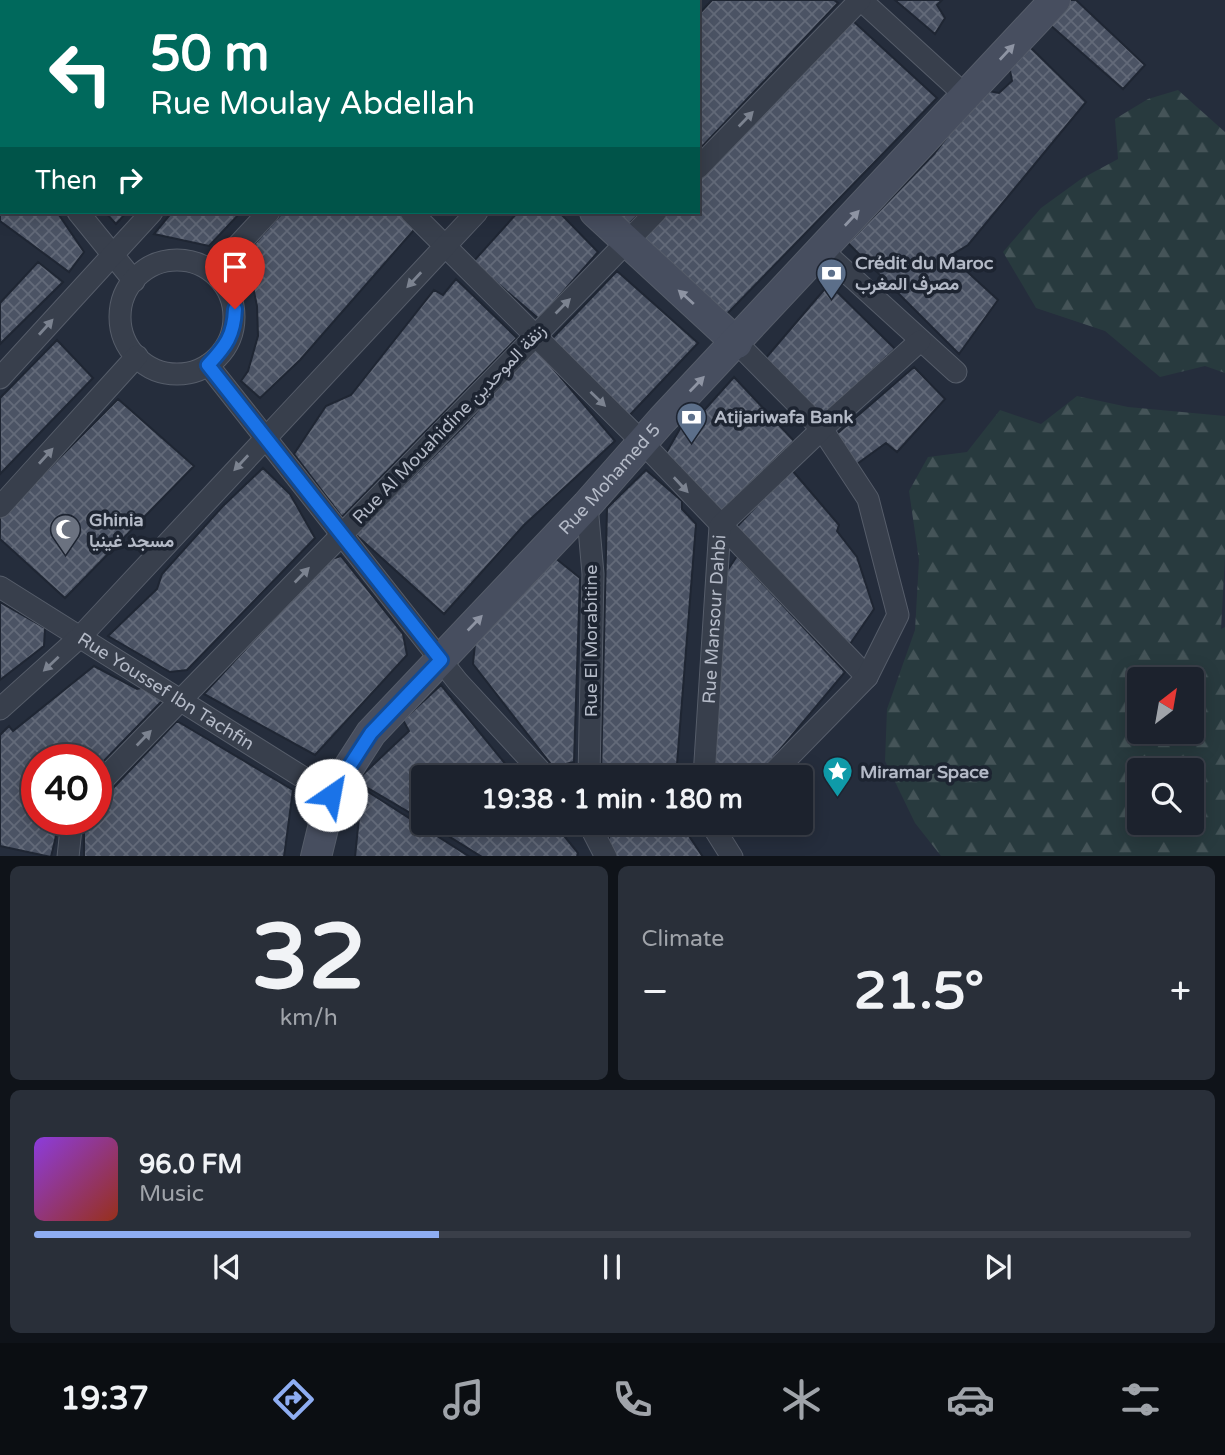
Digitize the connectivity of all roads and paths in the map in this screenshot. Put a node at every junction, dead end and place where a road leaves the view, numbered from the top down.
1 (861, 0) edge
2 (1055, 0) edge
3 (966, 96) junction
4 (700, 166) edge
5 (80, 214) edge
6 (150, 214) edge
7 (267, 214) edge
8 (413, 214) edge
9 (475, 214) edge
10 (597, 214) edge
11 (654, 214) edge
12 (626, 242) junction
13 (445, 247) junction
14 (822, 250) junction
15 (112, 254) junction
16 (213, 272) junction
17 (134, 281) junction
18 (534, 336) junction
19 (920, 341) junction
20 (737, 343) junction
21 (137, 356) junction
22 (208, 365) junction
23 (957, 372) dead end
24 (0, 378) edge
25 (822, 429) junction
26 (265, 437) junction
27 (643, 443) junction
28 (587, 505) junction
29 (0, 507) edge
30 (720, 526) junction
31 (341, 534) junction
32 (0, 587) edge
33 (79, 637) junction
34 (441, 660) junction
35 (867, 677) junction
36 (181, 700) junction
37 (0, 709) edge
38 (535, 765) edge
39 (589, 765) edge
40 (705, 765) edge
41 (781, 765) edge
42 (112, 771) edge
43 (331, 795) junction
44 (70, 835) edge
45 (595, 835) edge
46 (718, 835) edge
47 (68, 856) edge
48 (316, 856) edge
49 (606, 856) edge
50 (732, 856) edge

1 - 3 street
4 -> 1 street
3 -> 2 street, Rue Mohamed 5
14 -> 3 street, Rue Mohamed 5
5 - 15 street
6 - 15 street
7 - 16 street
8 - 13 street
9 - 13 street
10 - 12 street
11 - 12 street, Rue Al Mouahidine زنقة الموحدين
18 -> 12 street, Rue Al Mouahidine زنقة الموحدين
20 -> 12 street
13 - 18 street
13 -> 26 street
14 - 19 street
14 - 20 street, Rue Mohamed 5
15 - 17 street
24 -> 15 street
16 - 17 street
16 - 22 street
17 - 21 street
18 -> 27 street
18 - 31 street, Rue Al Mouahidine زنقة الموحدين
19 - 23 street
19 - 25 street, Rue Mansour Dahbi
20 - 25 street
27 -> 20 street, Rue Mohamed 5
21 - 22 street
29 -> 21 street
22 - 26 street
25 - 30 street, Rue Mansour Dahbi
25 - 35 street
26 - 31 street
26 -> 33 street
27 - 28 street, Rue Mohamed 5
27 -> 30 street
34 -> 28 street, Rue Mohamed 5
28 - 39 street, Rue El Morabitine
30 - 35 street
30 - 40 street, Rue Mansour Dahbi
31 - 34 street
36 -> 31 street, Rue Al Mouahidine زنقة الموحدين
32 - 33 street, Rue Youssef Ibn Tachfin
33 - 36 street, Rue Youssef Ibn Tachfin
33 -> 37 street
34 - 38 street
34 - 43 street, Rue Mohamed 5
35 - 41 street
42 -> 36 street, Rue Al Mouahidine زنقة الموحدين
36 - 43 street, Rue Youssef Ibn Tachfin
43 - 48 street, Rue Mohamed 5
44 - 47 street
45 - 49 street
46 - 50 street

